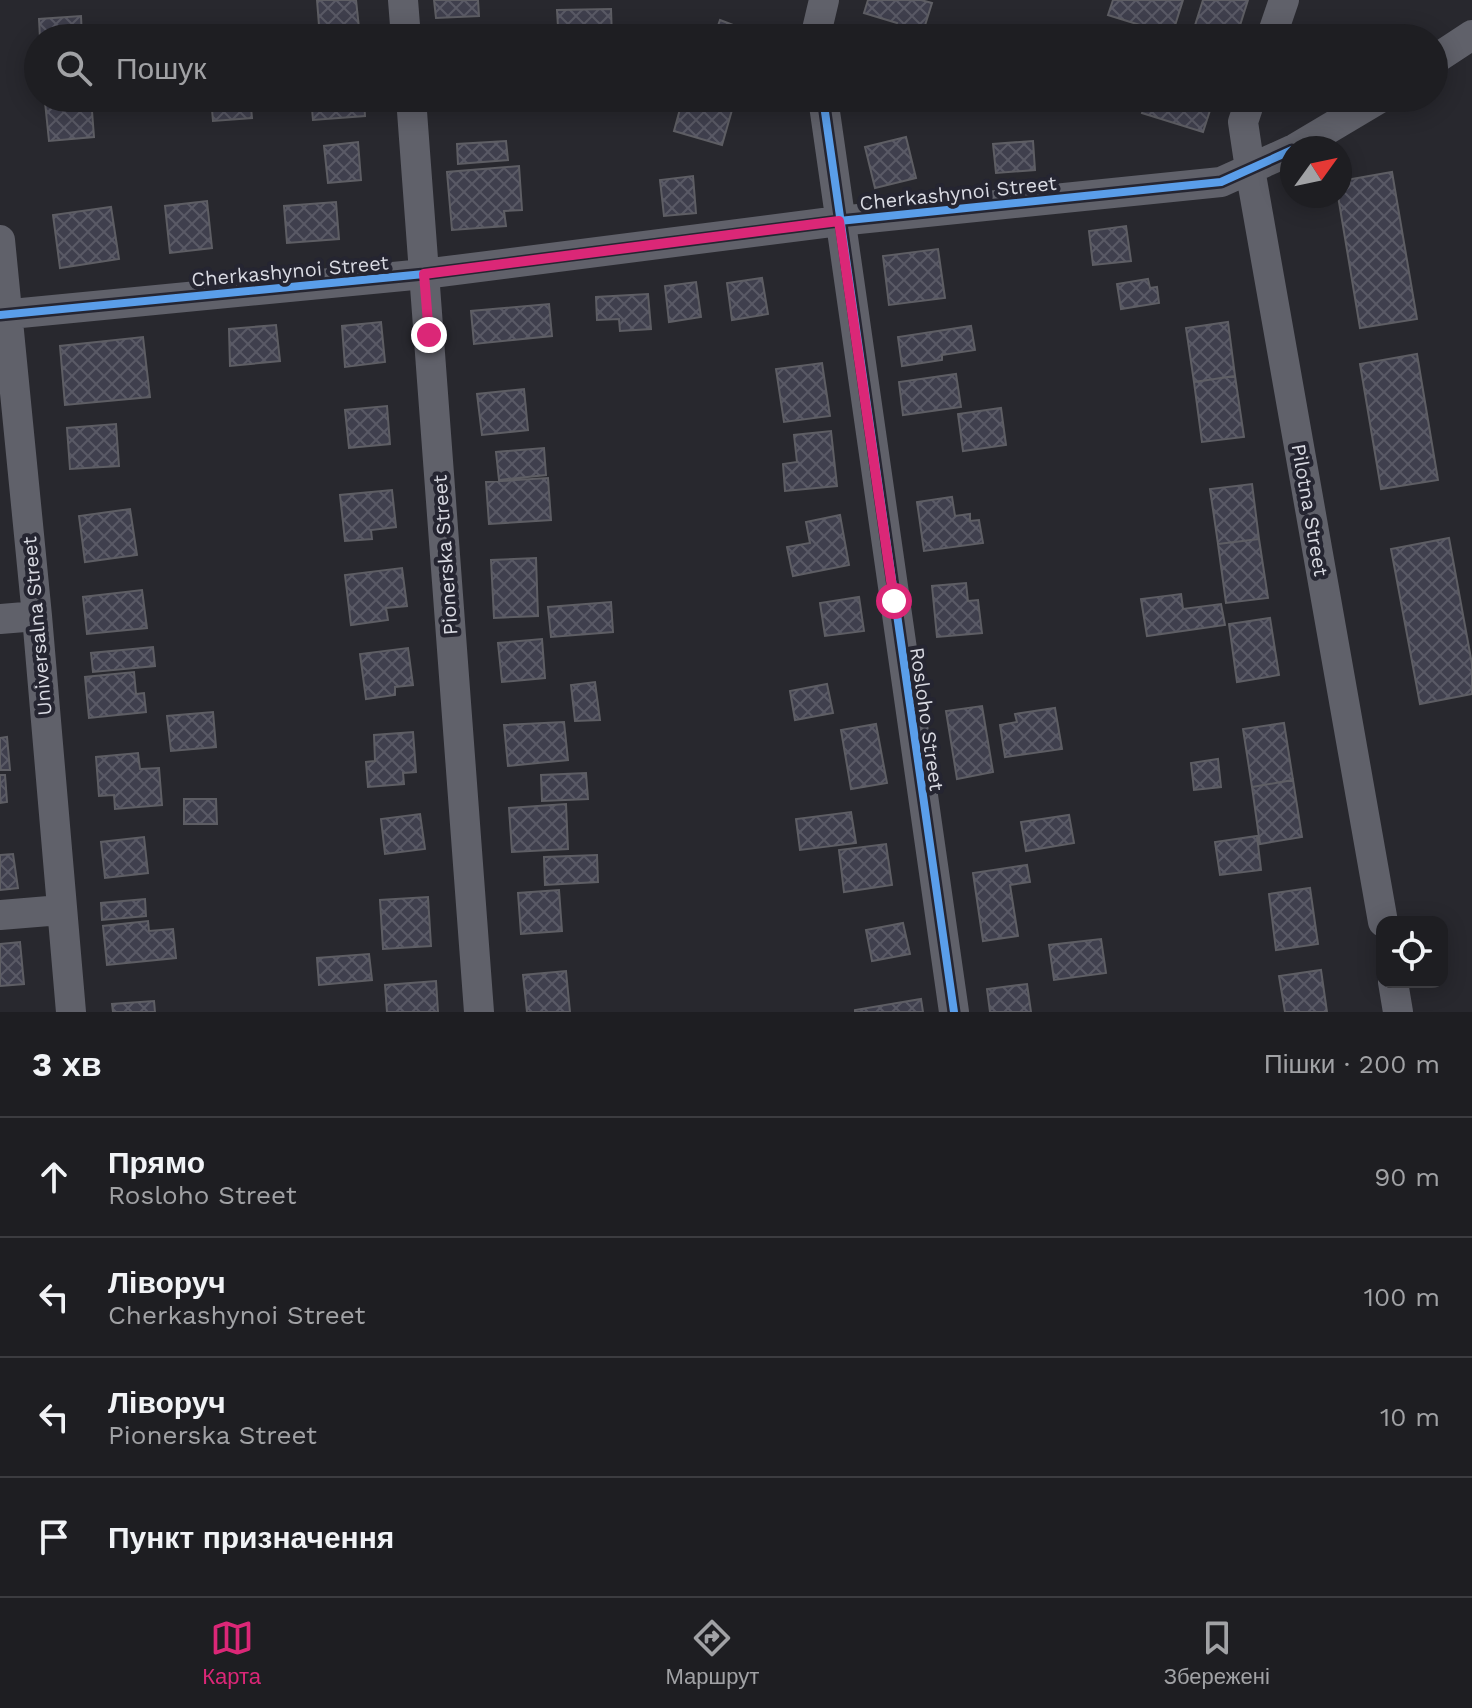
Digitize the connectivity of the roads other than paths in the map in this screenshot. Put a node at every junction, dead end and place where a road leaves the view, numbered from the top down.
1 (403, 0) edge
2 (824, 0) edge
3 (1284, 0) edge
4 (405, 24) edge
5 (818, 24) edge
6 (1276, 24) edge
7 (1472, 35) edge
8 (1448, 51) edge
9 (412, 112) edge
10 (825, 112) edge
11 (1246, 112) edge
12 (1356, 112) edge
13 (1316, 136) edge
14 (1280, 155) edge
15 (1250, 169) junction
16 (839, 221) junction
17 (0, 240) edge
18 (424, 274) junction
19 (4, 314) edge
20 (37, 616) junction
21 (0, 619) edge
22 (61, 910) junction
23 (0, 915) edge
24 (1382, 916) edge
25 (1394, 988) edge
26 (71, 1012) edge
27 (479, 1012) edge
28 (954, 1012) edge
29 (1398, 1012) edge

1 - 4 street
2 - 5 street
3 - 6 street
7 - 8 street
9 - 18 street, Pionerska Street
10 - 16 street, Rosloho Street
11 - 15 street, Pilotna Street
12 - 13 street, Cherkashynoi Street
14 - 15 street, Cherkashynoi Street
15 - 16 street, Cherkashynoi Street
15 - 24 street, Pilotna Street
16 - 18 street, Cherkashynoi Street
16 - 28 street, Rosloho Street
17 - 19 street, Universalna Street
18 - 19 street, Cherkashynoi Street
18 - 27 street, Pionerska Street
19 - 20 street, Universalna Street
20 - 21 street
20 - 22 street, Universalna Street
22 - 23 street
22 - 26 street, Universalna Street
25 - 29 street

